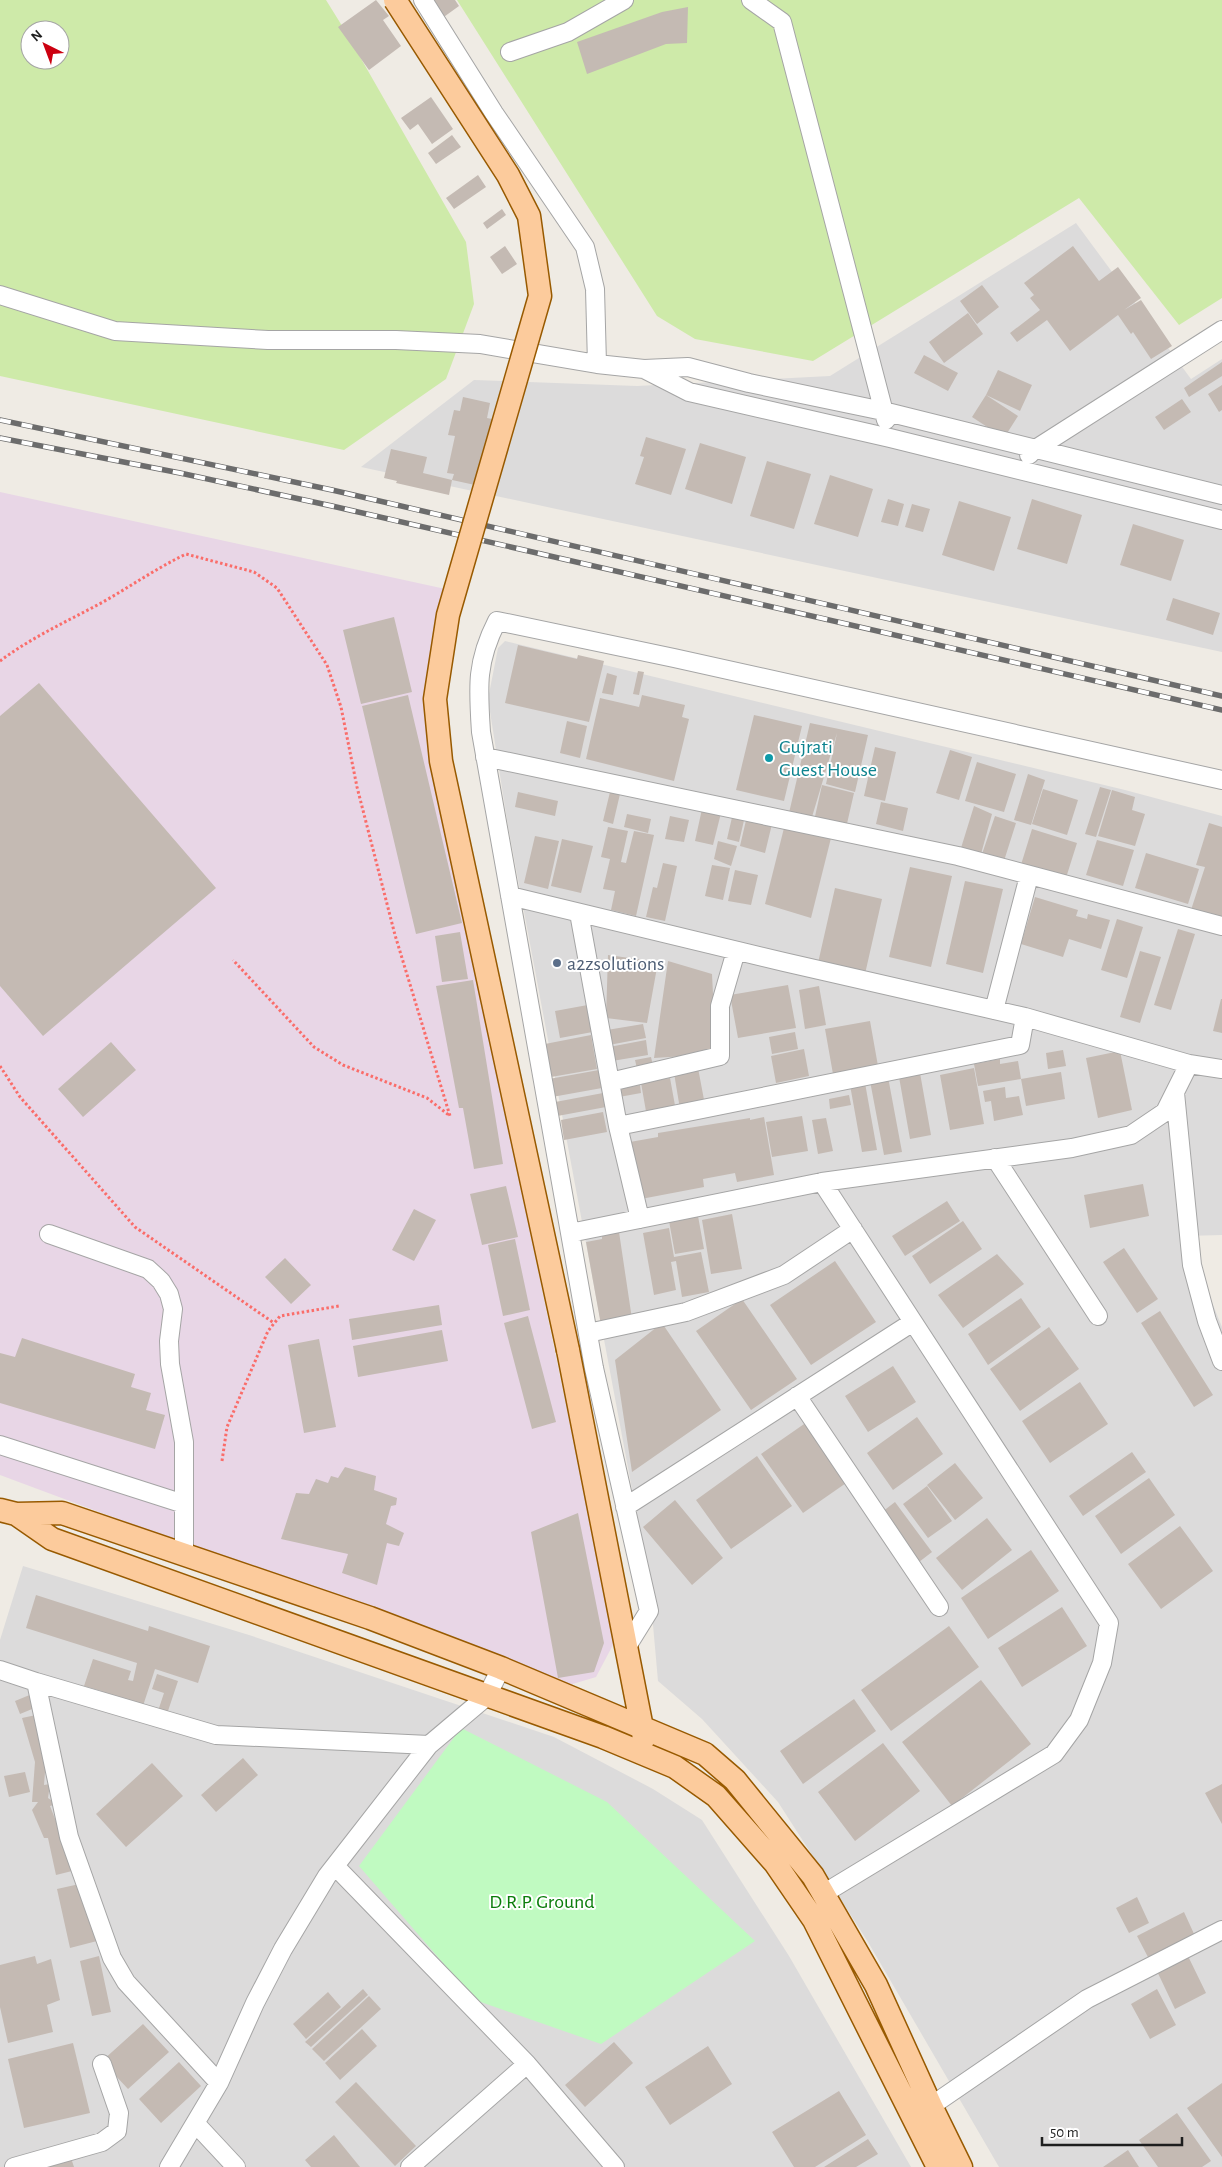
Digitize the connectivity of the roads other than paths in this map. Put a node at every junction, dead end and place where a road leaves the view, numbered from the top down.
1 (394, 0) edge
2 (424, 0) edge
3 (624, 0) edge
4 (751, 0) edge
5 (510, 52) dead end
6 (0, 295) edge
7 (1222, 330) edge
8 (597, 364) junction
9 (644, 369) junction
10 (883, 411) junction
11 (890, 438) junction
12 (1034, 450) junction
13 (1015, 470) junction
14 (1222, 495) edge
15 (1222, 520) edge
16 (485, 757) junction
17 (1222, 780) edge
18 (1029, 876) junction
19 (510, 896) junction
20 (579, 913) junction
21 (1222, 926) edge
22 (736, 951) junction
23 (994, 1010) junction
24 (1025, 1017) junction
25 (1189, 1064) junction
26 (1222, 1069) edge
27 (610, 1082) junction
28 (1175, 1092) junction
29 (618, 1126) junction
30 (995, 1158) junction
31 (822, 1182) junction
32 (640, 1219) junction
33 (853, 1229) junction
34 (570, 1233) junction
35 (48, 1234) dead end
36 (1098, 1316) dead end
37 (913, 1322) junction
38 (588, 1333) junction
39 (1222, 1361) edge
40 (797, 1396) junction
41 (0, 1445) edge
42 (184, 1504) junction
43 (625, 1507) junction
44 (8, 1512) edge
45 (184, 1555) junction
46 (939, 1607) dead end
47 (626, 1648) junction
48 (501, 1668) junction
49 (0, 1670) edge
50 (36, 1682) junction
51 (487, 1696) junction
52 (642, 1727) junction
53 (428, 1746) junction
54 (647, 1756) junction
55 (335, 1866) junction
56 (823, 1894) junction
57 (1222, 1930) edge
58 (102, 2064) dead end
59 (527, 2064) junction
60 (218, 2083) junction
61 (931, 2106) junction
62 (196, 2124) junction
63 (14, 2167) edge
64 (169, 2167) edge
65 (236, 2167) edge
66 (410, 2167) edge
67 (615, 2167) edge
68 (938, 2167) edge
69 (961, 2167) edge

1 - 47 main road, bridge
2 - 8 street
3 - 5 street
4 - 10 street
6 - 8 street
7 - 12 street
8 - 9 street
9 - 10 street
9 - 11 street
10 - 11 street
10 - 12 street
11 - 13 street
12 - 13 street
12 - 14 street
13 - 15 street
16 - 17 street
16 - 18 street
16 - 19 street
18 - 21 street
18 - 23 street
19 - 20 street
19 - 34 street
20 - 22 street
20 - 27 street
22 - 23 street
22 - 27 street
23 - 24 street
24 - 25 street
24 - 29 street
25 - 26 street
25 - 28 street
27 - 29 street
28 - 30 street
28 - 39 street
29 - 32 street
30 - 31 street
30 - 36 street
31 - 32 street
31 - 33 street
32 - 34 street
33 - 37 street
33 - 38 street
34 - 38 street
35 - 42 street
37 - 40 street
37 - 56 street
38 - 43 street
40 - 43 street
40 - 46 street
41 - 42 street
42 - 45 street
43 - 47 street
44 - 45 main road
44 - 51 main road
45 - 48 main road
47 - 52 main road
48 - 51 street
48 - 52 main road
49 - 50 street
50 - 53 street
50 - 60 street
51 - 53 street
51 - 54 main road
52 - 54 main road
52 - 56 main road
53 - 55 street
54 - 68 main road
55 - 59 street
55 - 60 street
56 - 61 main road
57 - 61 street
58 - 63 street
59 - 66 street
59 - 67 street
60 - 62 street
61 - 69 main road
62 - 64 street
62 - 65 street

